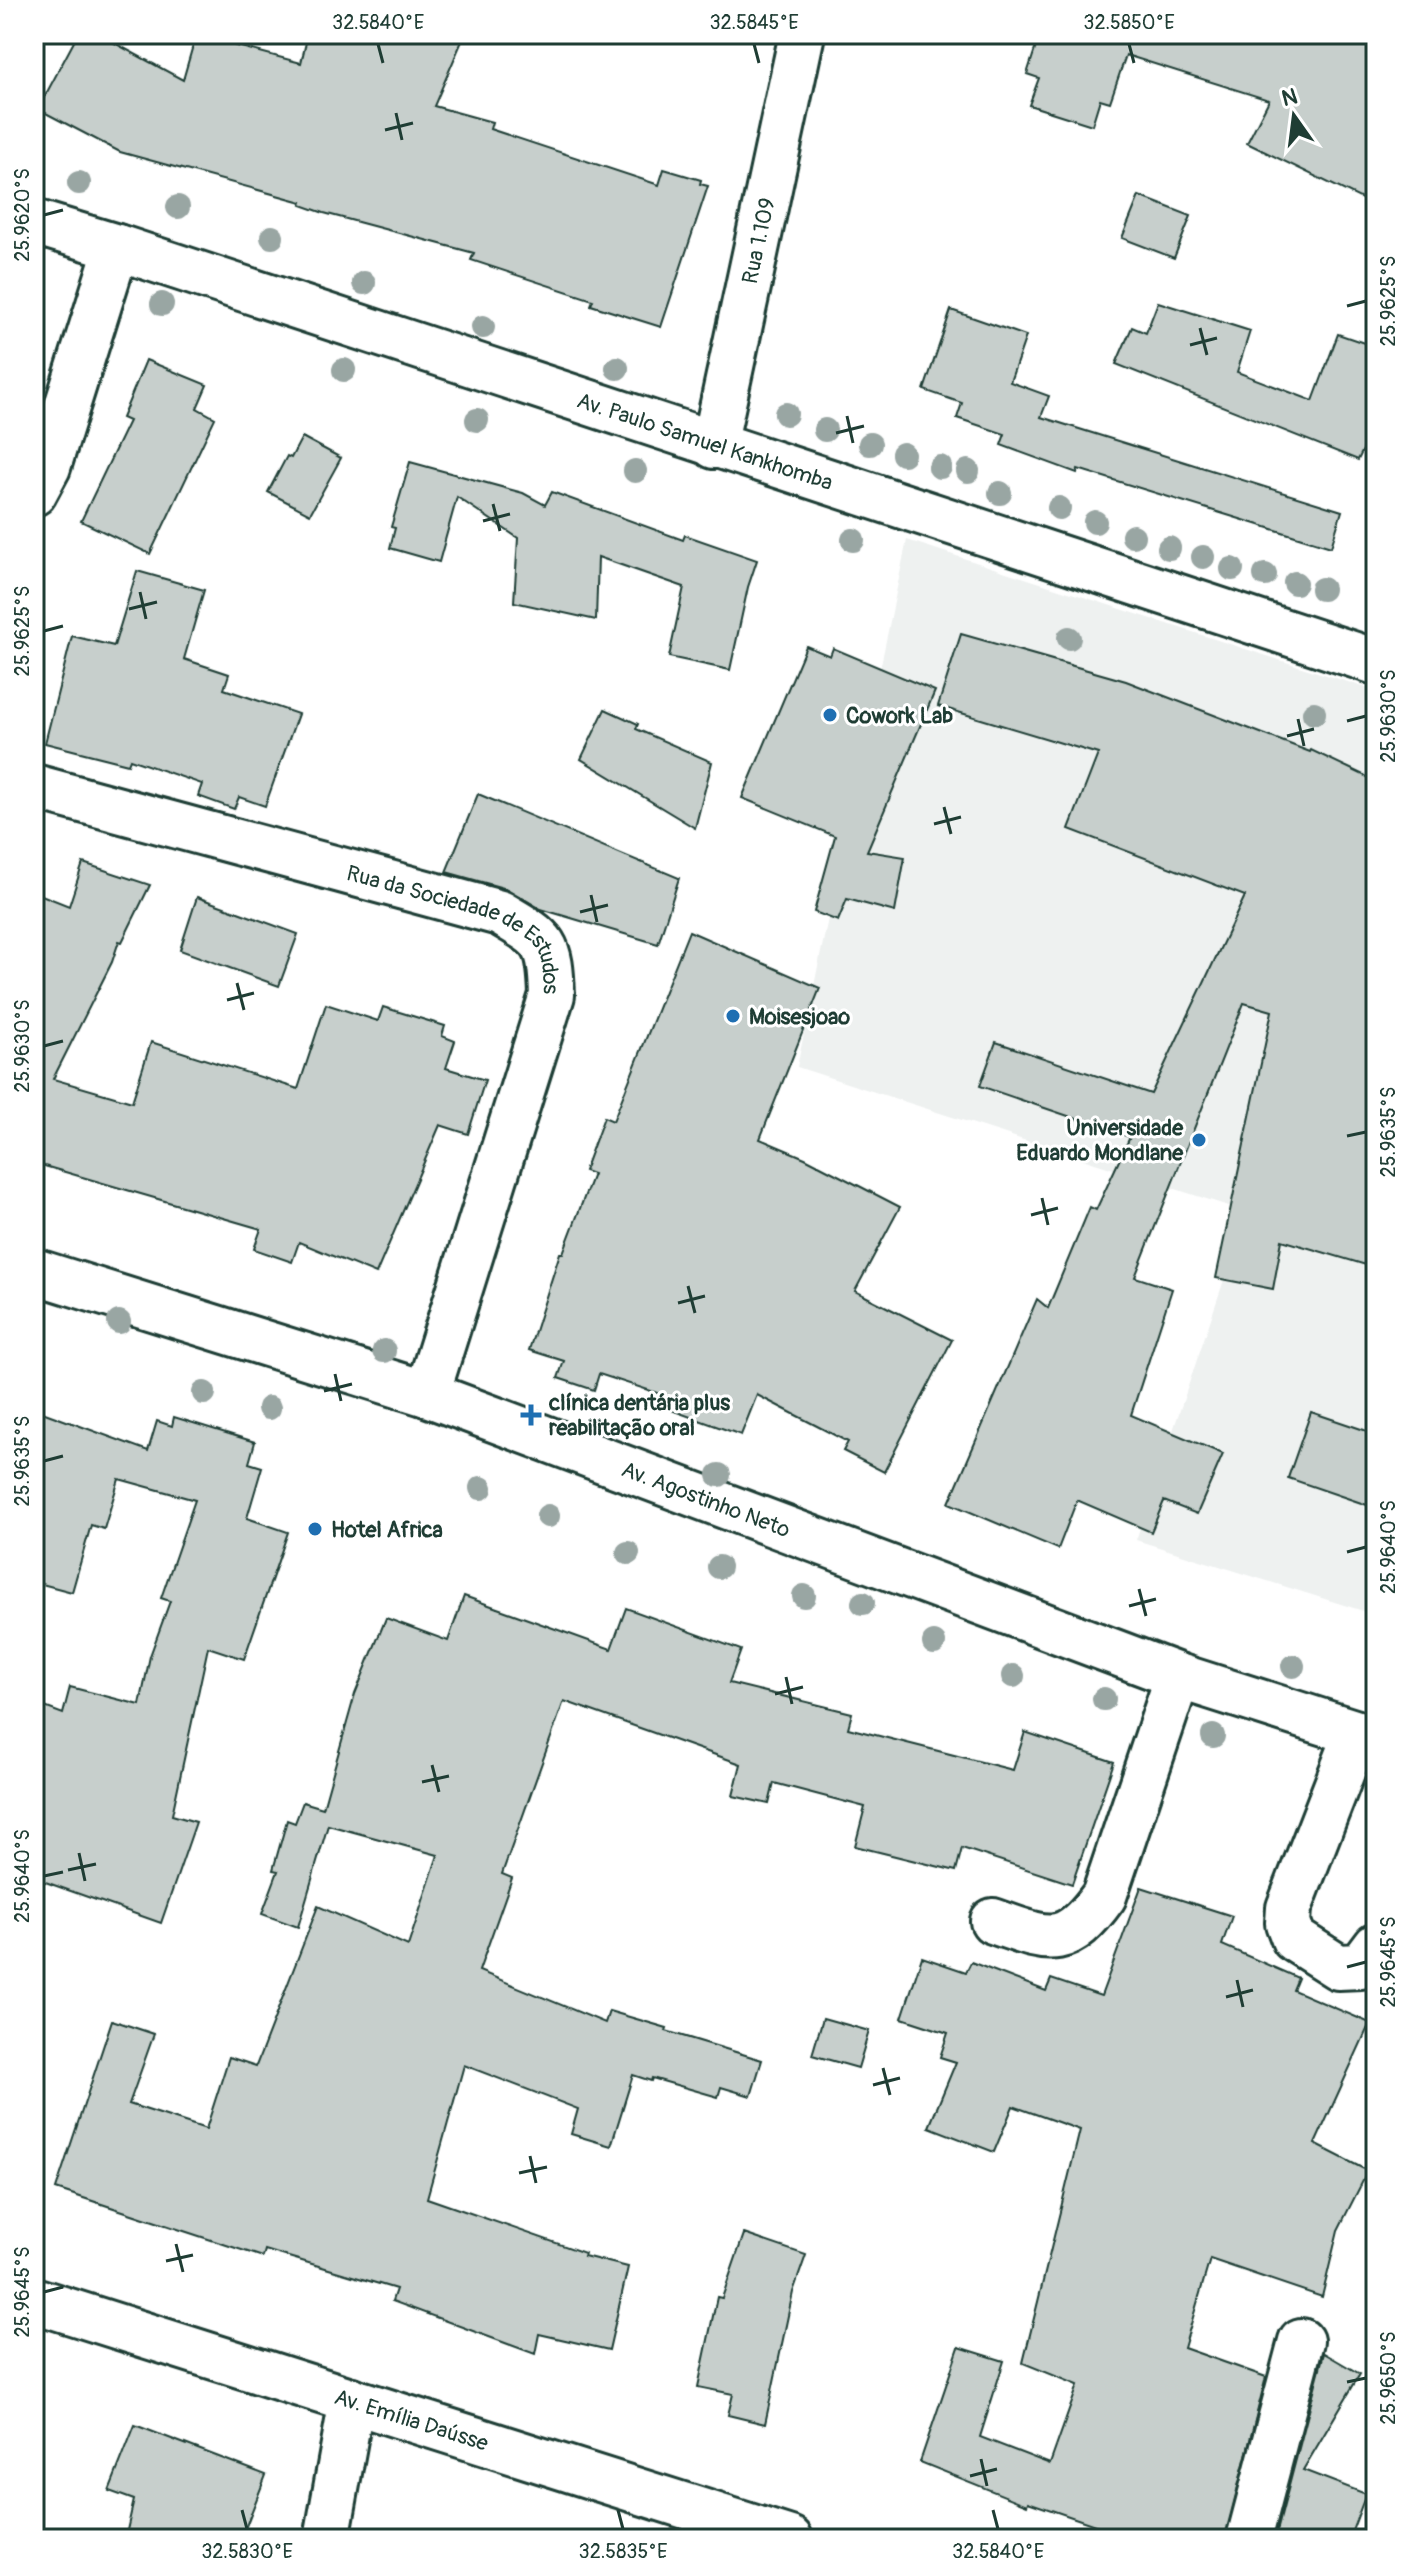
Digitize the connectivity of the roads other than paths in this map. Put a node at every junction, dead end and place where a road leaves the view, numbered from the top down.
1 (802, 34) edge
2 (34, 222) edge
3 (117, 247) junction
4 (714, 446) junction
5 (34, 493) edge
6 (1376, 662) edge
7 (34, 787) edge
8 (34, 1271) edge
9 (427, 1394) junction
10 (1178, 1676) junction
11 (1367, 1736) edge
12 (993, 1921) dead end
13 (1376, 1946) edge
14 (34, 2300) edge
15 (1301, 2341) dead end
16 (352, 2400) junction
17 (327, 2539) edge
18 (790, 2539) edge
19 (1249, 2539) edge

1 - 4 street, Rua 1.109
2 - 3 street, Av. Paulo Samuel Kankhomba
3 - 4 street, Av. Paulo Samuel Kankhomba
3 - 5 street
4 - 6 street, Av. Paulo Samuel Kankhomba
7 - 9 street, Rua da Sociedade de Estudos
8 - 9 street, Av. Agostinho Neto
9 - 10 street, Av. Agostinho Neto
10 - 11 street, Av. Agostinho Neto
10 - 12 street
11 - 13 street
14 - 16 street, Av. Emília Daússe
15 - 19 street
16 - 17 street
16 - 18 street, Av. Emília Daússe

